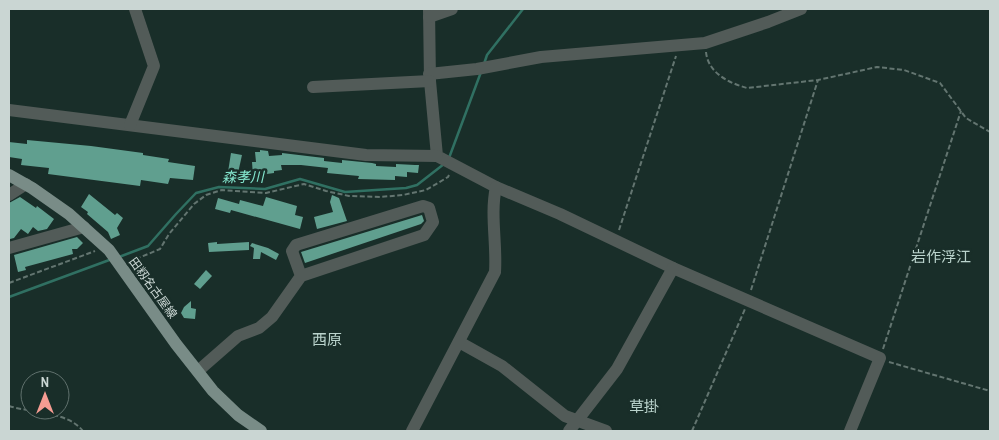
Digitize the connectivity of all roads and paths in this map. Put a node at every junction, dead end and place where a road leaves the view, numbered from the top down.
1 (135, 9) edge
2 (452, 9) edge
3 (801, 9) edge
4 (429, 13) edge
5 (704, 43) junction
6 (679, 45) junction
7 (430, 78) junction
8 (818, 80) junction
9 (313, 87) dead end
10 (9, 110) edge
11 (961, 111) junction
12 (130, 125) junction
13 (990, 132) edge
14 (439, 157) junction
15 (454, 165) junction
16 (9, 175) edge
17 (26, 184) junction
18 (496, 187) junction
19 (9, 195) edge
20 (84, 227) junction
21 (616, 242) junction
22 (9, 248) edge
23 (107, 248) junction
24 (120, 265) junction
25 (673, 268) junction
26 (301, 276) junction
27 (9, 283) edge
28 (748, 301) junction
29 (459, 342) junction
30 (880, 358) junction
31 (198, 371) junction
32 (990, 391) edge
33 (9, 406) edge
34 (577, 421) junction
35 (83, 431) edge
36 (261, 431) edge
37 (412, 431) edge
38 (569, 431) edge
39 (606, 431) edge
40 (692, 431) edge
41 (850, 431) edge

1 - 12 street
2 - 4 street
3 - 5 street
4 - 7 street
5 - 6 street
5 - 8 path
6 - 7 street
6 - 21 path
7 - 9 street
7 - 14 street
8 - 11 path
8 - 28 path
10 - 12 street
11 - 13 path
11 - 30 path
12 - 14 street
14 - 15 street
15 - 18 street
15 - 24 path
16 - 17 main road, 田籾名古屋線
17 - 19 street
17 - 20 main road, 田籾名古屋線
18 - 21 street
18 - 29 street
20 - 22 street
20 - 23 main road, 田籾名古屋線
21 - 25 street
23 - 24 main road, 田籾名古屋線
23 - 27 path
24 - 31 main road, 田籾名古屋線
25 - 28 street
25 - 34 street
26 - 26 street
26 - 31 street
28 - 30 street
28 - 40 path
29 - 34 street
29 - 37 street
30 - 32 path
30 - 41 street
31 - 36 main road, 田籾名古屋線
33 - 35 path
34 - 38 street
34 - 39 street

